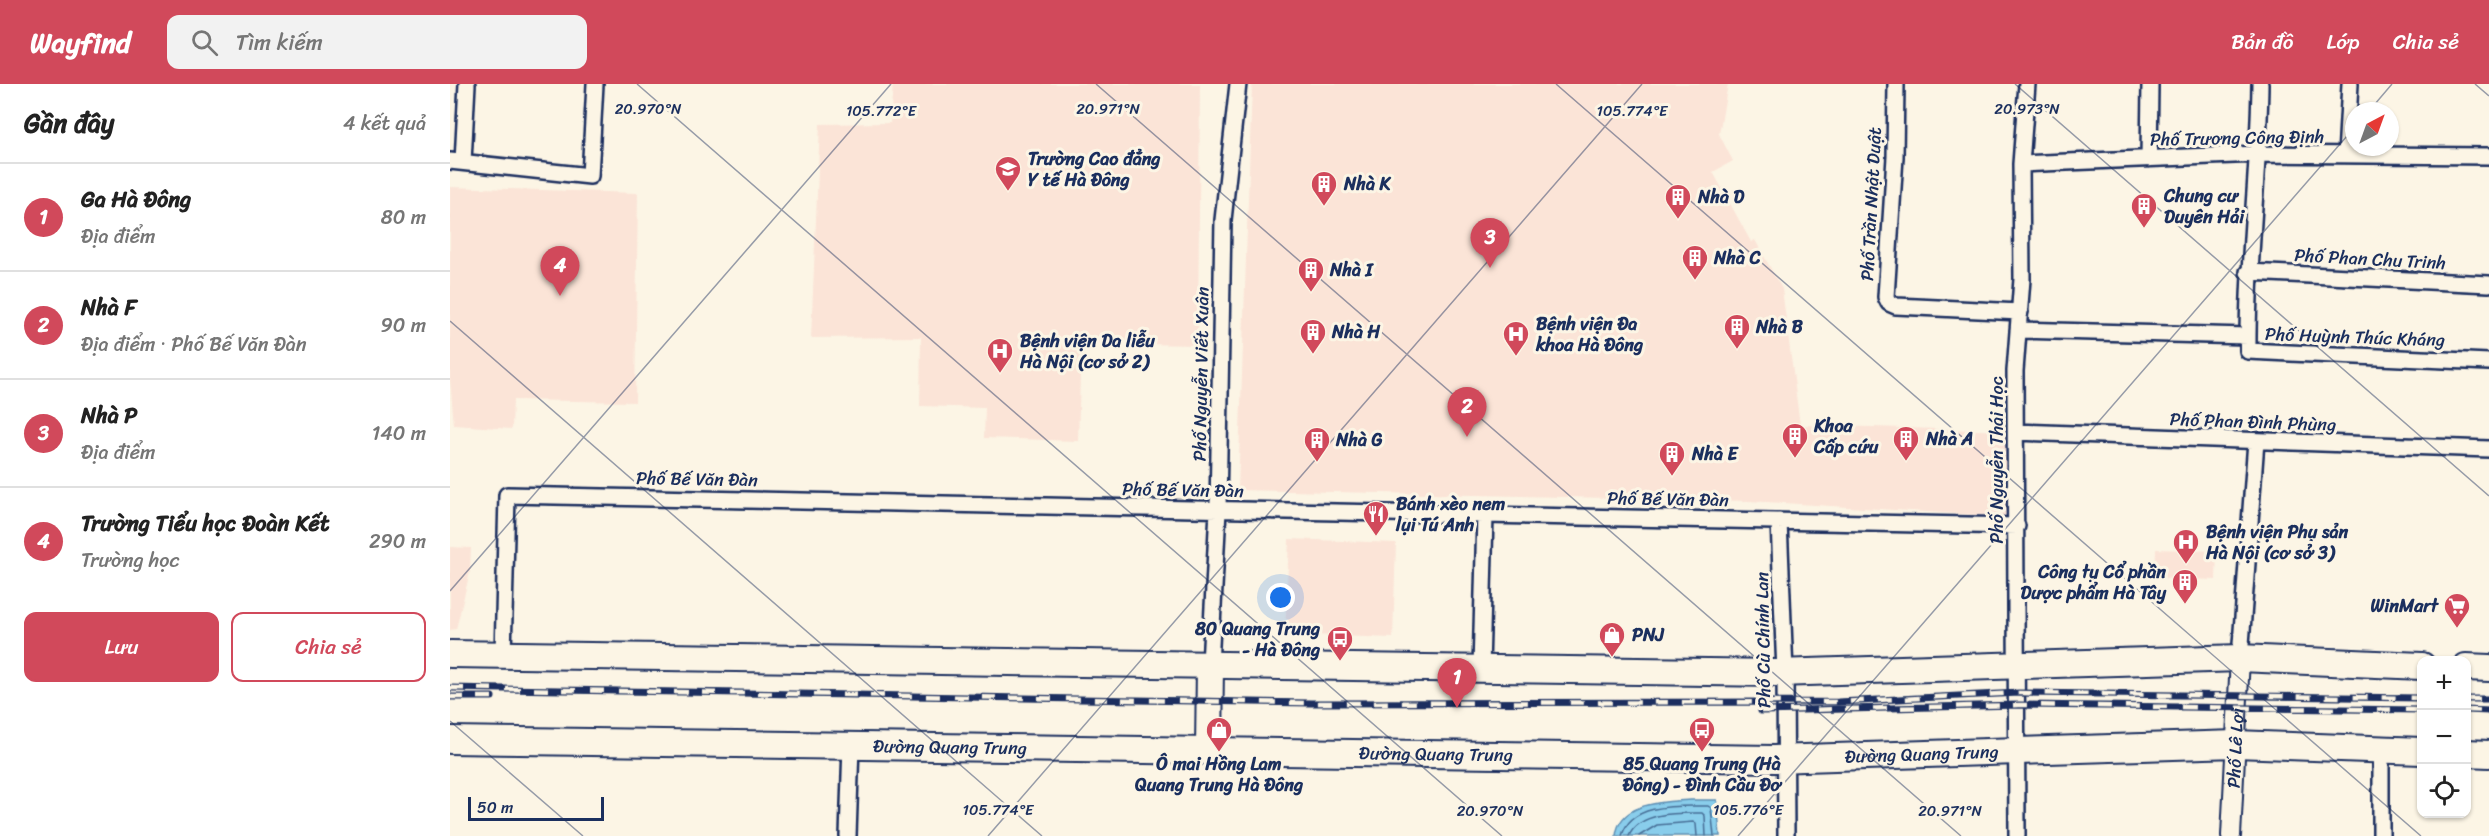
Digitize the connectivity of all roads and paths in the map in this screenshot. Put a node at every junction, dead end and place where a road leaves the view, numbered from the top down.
1 (467, 84) edge
2 (595, 84) edge
3 (1238, 84) edge
4 (1896, 84) edge
5 (2027, 84) edge
6 (2150, 84) edge
7 (2260, 84) edge
8 (2350, 84) edge
9 (2349, 102) edge
10 (2259, 154) junction
11 (2345, 155) edge
12 (2399, 155) edge
13 (2489, 156) edge
14 (2149, 159) junction
15 (457, 161) edge
16 (2021, 164) junction
17 (2248, 272) junction
18 (2489, 284) edge
19 (2020, 312) junction
20 (2018, 330) junction
21 (2248, 336) junction
22 (2489, 362) edge
23 (2016, 432) junction
24 (2256, 441) junction
25 (2489, 449) edge
26 (1218, 510) junction
27 (1485, 515) junction
28 (1779, 521) junction
29 (2017, 526) junction
30 (450, 654) edge
31 (503, 655) junction
32 (2240, 658) junction
33 (1210, 665) junction
34 (2015, 665) junction
35 (2417, 666) edge
36 (2471, 667) edge
37 (2489, 668) edge
38 (1481, 669) junction
39 (1785, 673) junction
40 (450, 740) edge
41 (2236, 744) junction
42 (851, 745) junction
43 (2381, 749) junction
44 (1209, 750) junction
45 (2017, 751) junction
46 (2417, 751) edge
47 (2471, 753) edge
48 (2489, 754) edge
49 (1785, 758) junction
50 (848, 836) edge
51 (1786, 836) edge
52 (2017, 836) edge
53 (2231, 836) edge
54 (2381, 836) edge

1 - 15 street
2 - 15 street
3 - 26 street, Phố Nguyễn Viết Xuân
4 - 19 street, Phố Trần Nhật Duật
5 - 16 street, Phố Nguyễn Thái Học
6 - 14 street
7 - 10 street
8 - 9 street
10 - 11 street, Phố Trương Công Định
10 - 14 street, Phố Trương Công Định
10 - 17 street
12 - 13 street, Phố Trương Công Định
14 - 16 street, Phố Trương Công Định
16 - 19 street, Phố Nguyễn Thái Học
17 - 18 street, Phố Phan Chu Trinh
17 - 21 street
19 - 20 street, Phố Nguyễn Thái Học
20 - 21 street, Phố Huỳnh Thúc Kháng
20 - 23 street, Phố Nguyễn Thái Học
21 - 22 street, Phố Huỳnh Thúc Kháng
23 - 24 street, Phố Phan Đình Phùng
23 - 29 street, Phố Nguyễn Thái Học
24 - 25 street, Phố Phan Đình Phùng
24 - 32 street
26 - 27 street, Phố Bế Văn Đàn
26 - 31 street, Phố Bế Văn Đàn
26 - 33 street, Phố Nguyễn Viết Xuân
27 - 28 street, Phố Bế Văn Đàn
27 - 38 street
28 - 29 street, Phố Bế Văn Đàn
28 - 39 street, Phố Cù Chính Lan
29 - 34 street, Phố Nguyễn Thái Học
30 - 31 highway
31 - 33 highway
32 - 34 highway
32 - 35 highway
32 - 41 street, Phố Lê Lợi
33 - 38 highway
33 - 44 highway
34 - 39 highway
34 - 45 street, Phố Nguyễn Thái Học
36 - 37 highway
38 - 39 highway
39 - 49 street, Phố Cù Chính Lan
40 - 42 highway, Đường Quang Trung
41 - 43 highway, Đường Quang Trung
41 - 45 highway, Đường Quang Trung
41 - 53 street, Phố Lê Lợi
42 - 44 highway, Đường Quang Trung
42 - 50 street
43 - 46 highway, Đường Quang Trung
43 - 54 street
44 - 49 highway, Đường Quang Trung
45 - 49 highway, Đường Quang Trung
45 - 52 street, Phố Nguyễn Thái Học
47 - 48 highway
49 - 51 street, Phố Cù Chính Lan

